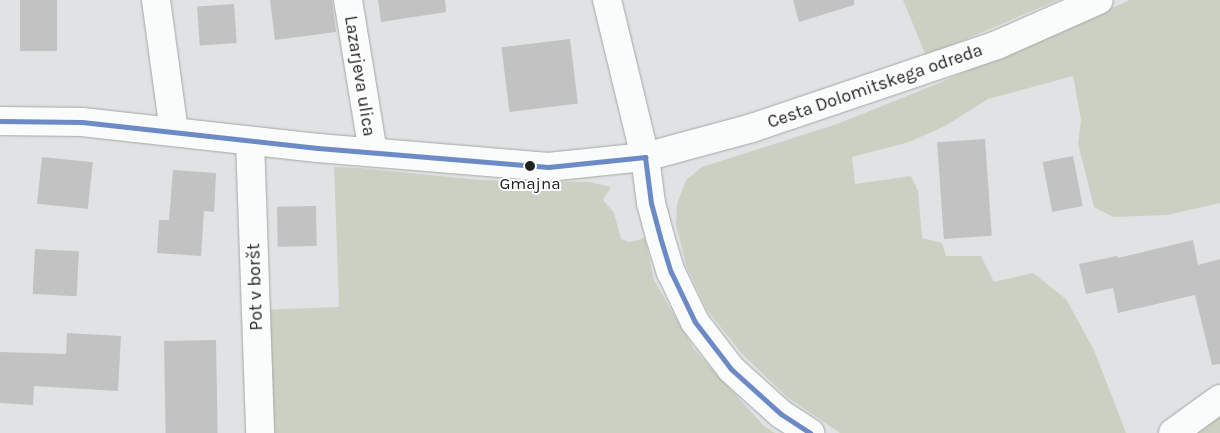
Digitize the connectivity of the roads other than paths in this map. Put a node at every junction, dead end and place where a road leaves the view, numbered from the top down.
1 (156, 0) edge
2 (348, 0) edge
3 (607, 0) edge
4 (1099, 0) edge
5 (0, 122) edge
6 (174, 131) junction
7 (250, 140) junction
8 (373, 152) junction
9 (645, 157) junction
10 (1220, 399) edge
11 (260, 433) edge
12 (810, 433) edge
13 (1173, 433) edge

1 - 6 street
2 - 8 street, Lazarjeva ulica
3 - 9 street
4 - 9 street, Cesta Dolomitskega odreda
5 - 6 street, Cesta Dolomitskega odreda
6 - 7 street, Cesta Dolomitskega odreda
7 - 8 street, Cesta Dolomitskega odreda
7 - 11 street, Pot v boršt
8 - 9 street, Cesta Dolomitskega odreda
9 - 12 street
10 - 13 street

